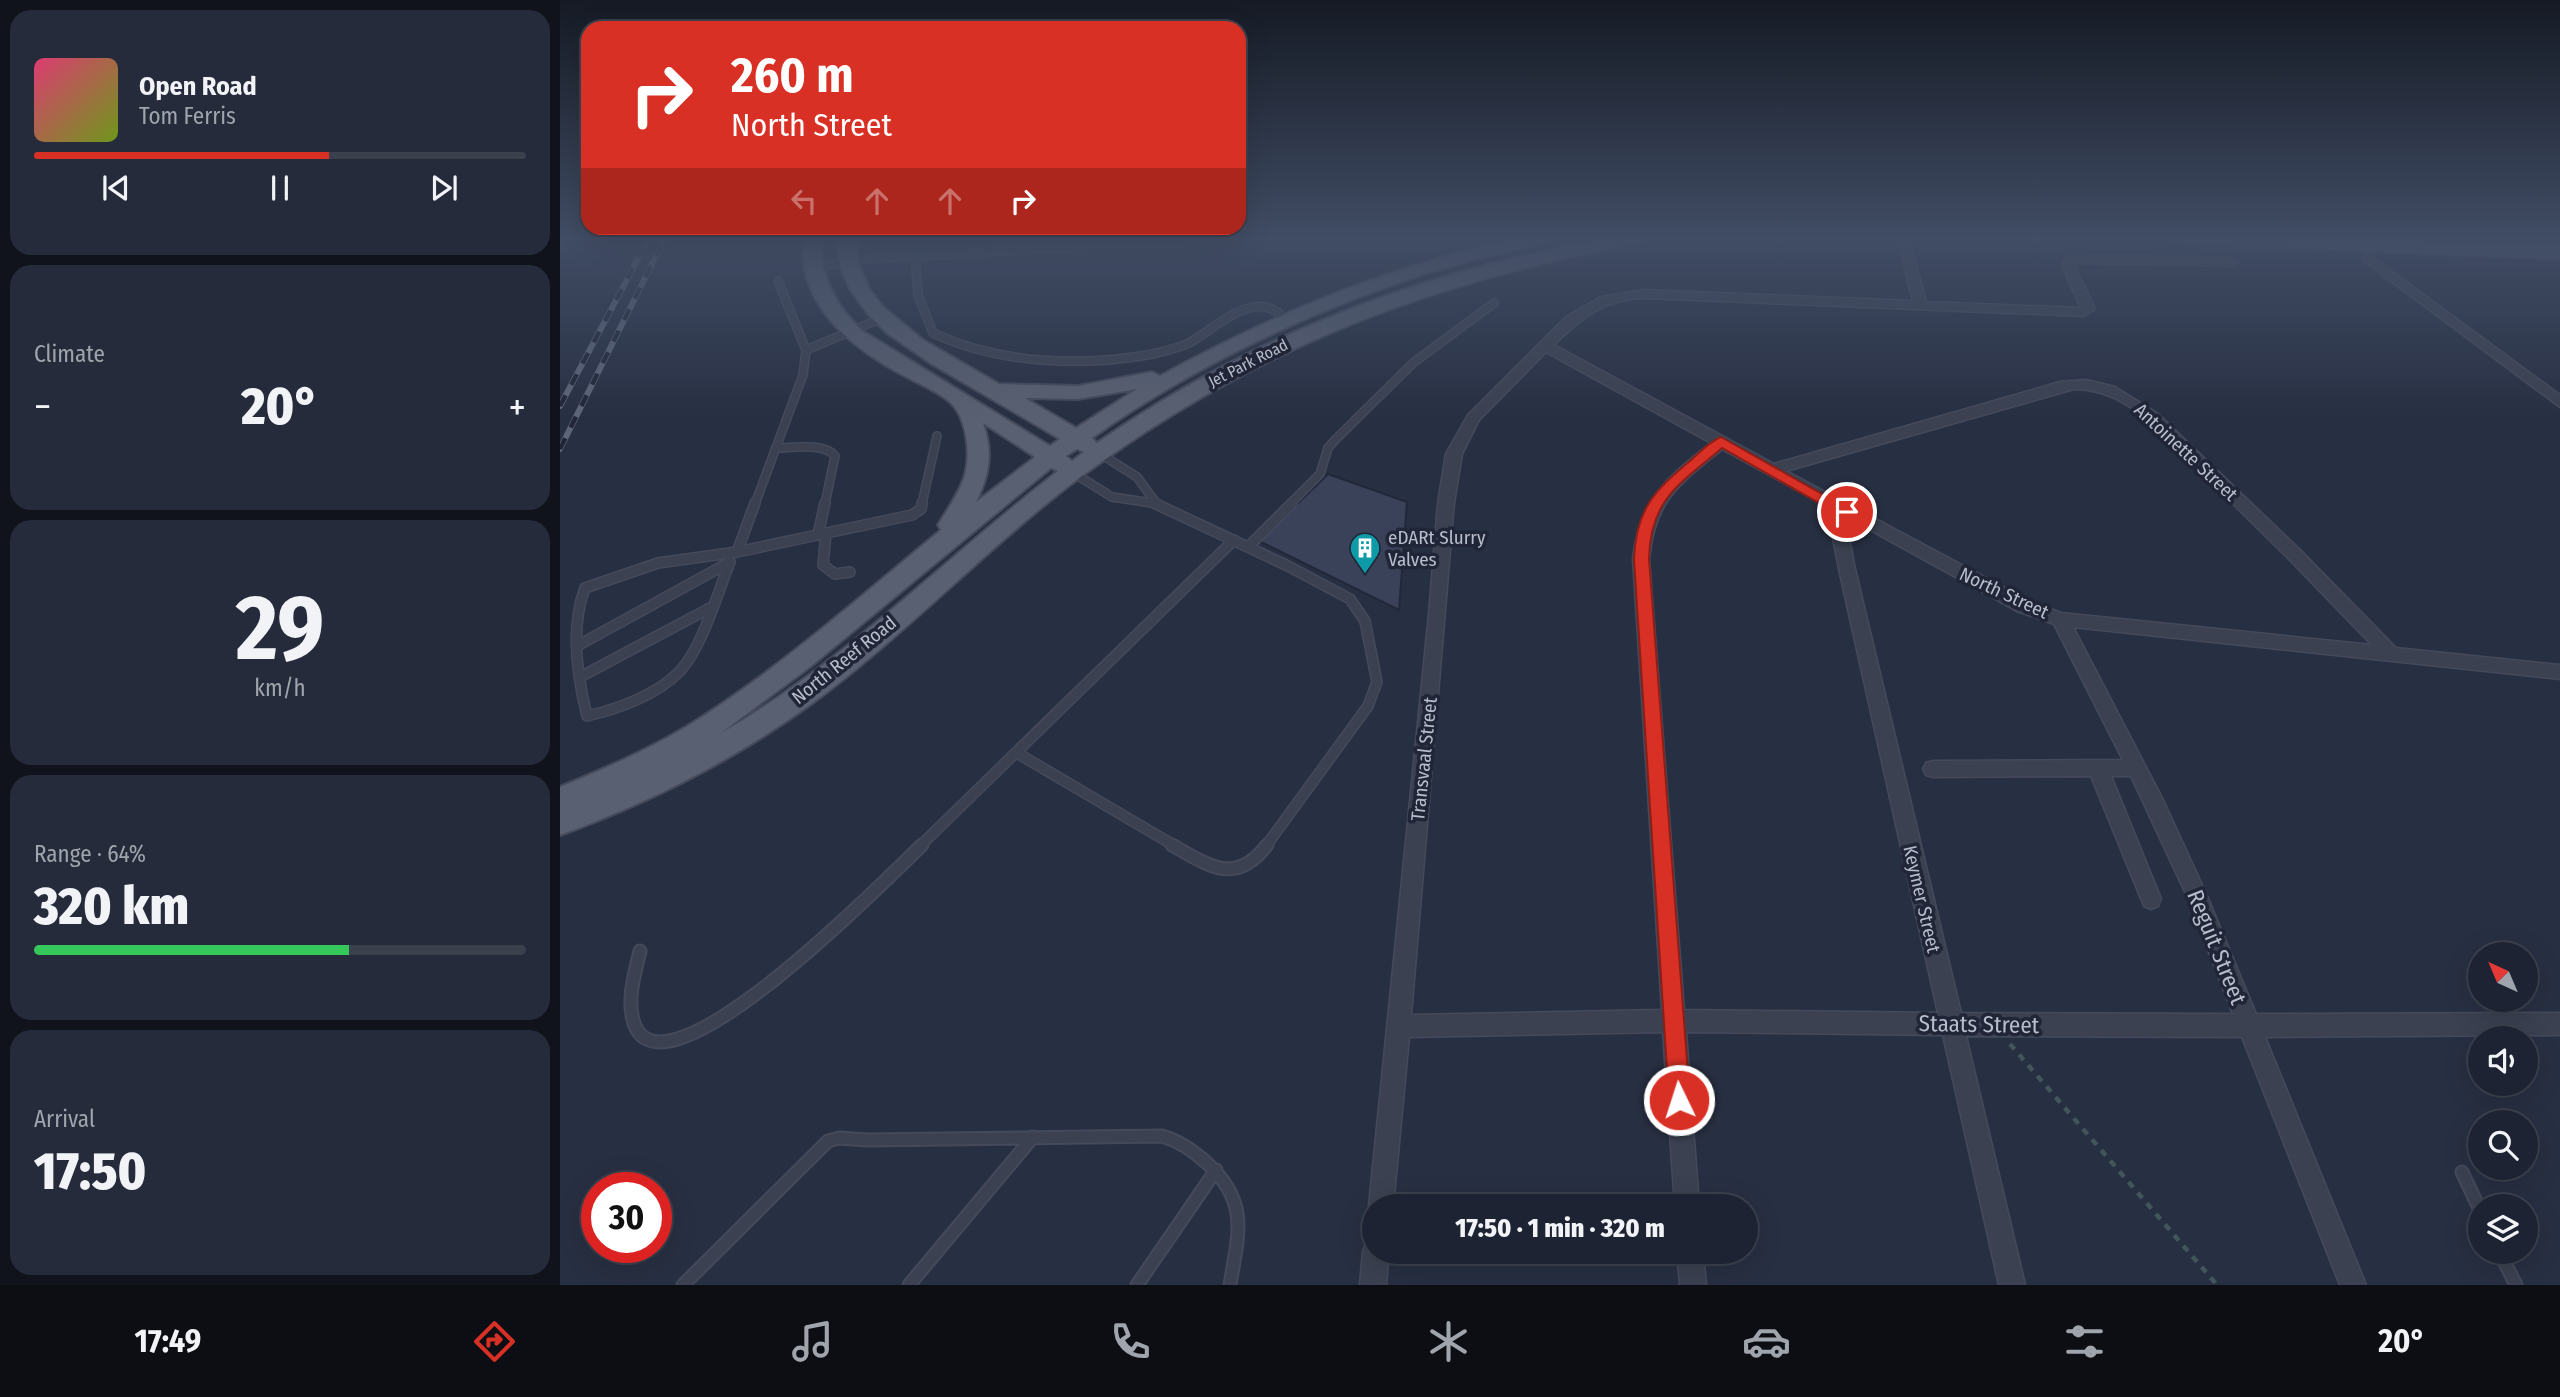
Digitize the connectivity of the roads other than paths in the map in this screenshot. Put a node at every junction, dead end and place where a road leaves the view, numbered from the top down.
1 (785, 298) edge
2 (828, 298) edge
3 (866, 298) edge
4 (921, 298) edge
5 (1347, 298) edge
6 (1395, 298) edge
7 (1606, 298) edge
8 (1715, 298) edge
9 (1919, 298) edge
10 (2083, 298) edge
11 (2421, 298) edge
12 (1494, 303) dead end
13 (1921, 307) junction
14 (882, 318) junction
15 (1288, 321) junction
16 (852, 331) junction
17 (1545, 346) junction
18 (806, 350) junction
19 (1182, 372) junction
20 (988, 386) junction
21 (961, 401) junction
22 (2560, 402) edge
23 (937, 436) dead end
24 (1076, 438) junction
25 (1721, 442) junction
26 (776, 448) junction
27 (1099, 453) junction
28 (1050, 456) junction
29 (1770, 470) junction
30 (1072, 472) junction
31 (1156, 503) junction
32 (1847, 512) junction
33 (822, 534) junction
34 (1234, 540) junction
35 (937, 544) junction
36 (1248, 547) junction
37 (737, 552) junction
38 (730, 562) junction
39 (850, 572) dead end
40 (710, 608) junction
41 (2060, 619) junction
42 (576, 646) junction
43 (2389, 652) junction
44 (2560, 672) edge
45 (580, 677) junction
46 (1017, 753) junction
47 (2137, 768) junction
48 (1933, 769) dead end
49 (2098, 769) junction
50 (560, 800) edge
51 (560, 822) edge
52 (2151, 899) dead end
53 (640, 951) dead end
54 (1674, 1021) junction
55 (1950, 1023) junction
56 (2560, 1024) edge
57 (1398, 1026) junction
58 (2249, 1026) junction
59 (1033, 1137) junction
60 (1216, 1170) junction
61 (2462, 1172) dead end
62 (1382, 1194) edge
63 (1686, 1194) edge
64 (2472, 1194) edge
65 (1375, 1264) edge
66 (1691, 1264) edge
67 (2506, 1264) edge
68 (682, 1285) edge
69 (909, 1285) edge
70 (1137, 1285) edge
71 (1230, 1285) edge
72 (1373, 1285) edge
73 (1693, 1285) edge
74 (2012, 1285) edge
75 (2353, 1285) edge
76 (2516, 1285) edge

1 - 18 lane
2 - 16 main road
3 - 14 main road
4 - 15 lane
5 - 15 main road, Jet Park Road
6 - 27 main road, Jet Park Road
7 - 17 street, Transvaal Street
8 - 13 street, Transvaal Street
9 - 13 street
10 - 13 street, Transvaal Street
11 - 22 street
12 - 36 lane
14 - 16 lane
14 - 20 main road
15 - 19 main road, Jet Park Road
16 - 18 lane
16 - 21 main road
17 - 25 street, North Street
17 - 57 street, Transvaal Street
18 - 26 lane
19 - 20 main road
19 - 24 main road, Jet Park Road
20 - 24 main road
21 - 28 main road
21 - 35 main road
23 - 33 lane
24 - 27 main road
24 - 28 main road, North Reef Road
25 - 29 street, North Street
25 - 54 street
26 - 33 lane
26 - 37 lane
27 - 30 main road, North Reef Road
27 - 31 lane
28 - 30 main road
28 - 35 main road, North Reef Road
29 - 32 street, North Street
29 - 43 street, Antoinette Street
30 - 31 lane
30 - 51 main road, North Reef Road
31 - 34 lane
32 - 41 street, North Street
32 - 55 street, Keymer Street
33 - 37 lane
33 - 39 lane
34 - 36 lane
34 - 46 lane
35 - 50 main road, North Reef Road
36 - 46 lane
37 - 38 lane
37 - 42 lane
38 - 40 lane
38 - 42 lane
40 - 45 lane
40 - 45 lane
41 - 43 street, North Street
41 - 47 street, Reguit Street
42 - 45 lane
43 - 44 street, North Street
46 - 53 lane
47 - 49 street
47 - 58 street, Reguit Street
48 - 49 street
49 - 52 street
54 - 55 street, Staats Street
54 - 57 street, Staats Street
54 - 63 street
55 - 58 street, Staats Street
55 - 74 street, Keymer Street
56 - 58 street, Staats Street
57 - 62 street, Transvaal Street
58 - 75 street, Reguit Street
59 - 60 lane
59 - 68 lane
59 - 69 lane
60 - 70 lane
60 - 71 lane
61 - 64 lane
65 - 72 street
66 - 73 street
67 - 76 lane

